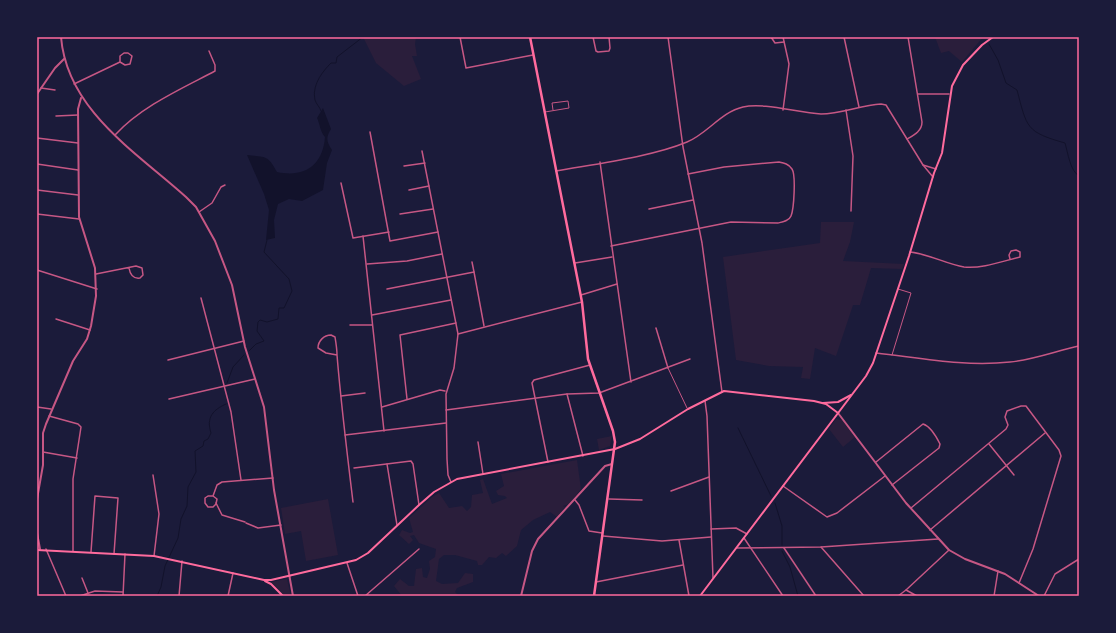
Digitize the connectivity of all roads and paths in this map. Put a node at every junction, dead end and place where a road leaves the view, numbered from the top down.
1 (61, 37) edge
2 (460, 37) edge
3 (530, 37) edge
4 (593, 37) edge
5 (609, 37) edge
6 (668, 37) edge
7 (771, 37) edge
8 (783, 37) edge
9 (844, 37) edge
10 (908, 37) edge
11 (992, 37) edge
12 (784, 42) junction
13 (209, 52) dead end
14 (533, 55) junction
15 (64, 59) junction
16 (120, 62) junction
17 (74, 84) junction
18 (41, 88) junction
19 (55, 90) dead end
20 (37, 94) edge
21 (918, 94) junction
22 (949, 94) junction
23 (81, 98) junction
24 (859, 107) junction
25 (553, 110) junction
26 (783, 110) junction
27 (846, 110) junction
28 (544, 112) junction
29 (78, 115) junction
30 (56, 116) dead end
31 (370, 132) dead end
32 (115, 135) junction
33 (37, 138) edge
34 (907, 139) junction
35 (78, 143) junction
36 (683, 144) junction
37 (422, 151) dead end
38 (600, 162) junction
39 (425, 163) junction
40 (37, 164) edge
41 (923, 165) junction
42 (404, 166) dead end
43 (936, 168) junction
44 (78, 170) junction
45 (556, 171) junction
46 (688, 174) junction
47 (933, 176) junction
48 (341, 183) dead end
49 (225, 185) dead end
50 (429, 186) junction
51 (37, 190) edge
52 (409, 190) dead end
53 (78, 195) junction
54 (693, 200) junction
55 (433, 209) junction
56 (649, 209) dead end
57 (851, 211) dead end
58 (199, 212) junction
59 (37, 214) edge
60 (400, 214) dead end
61 (80, 219) junction
62 (699, 229) junction
63 (389, 232) junction
64 (438, 232) junction
65 (363, 236) junction
66 (611, 246) junction
67 (910, 252) junction
68 (442, 254) junction
69 (613, 257) junction
70 (1010, 259) junction
71 (472, 262) dead end
72 (575, 263) junction
73 (366, 264) junction
74 (129, 268) junction
75 (37, 270) edge
76 (474, 272) junction
77 (96, 274) junction
78 (447, 277) junction
79 (617, 284) junction
80 (97, 288) junction
81 (387, 288) dead end
82 (898, 288) junction
83 (581, 295) junction
84 (201, 298) dead end
85 (451, 300) junction
86 (582, 302) junction
87 (372, 316) junction
88 (56, 319) dead end
89 (456, 323) junction
90 (350, 325) dead end
91 (373, 325) junction
92 (484, 326) junction
93 (656, 328) dead end
94 (90, 330) junction
95 (458, 334) junction
96 (244, 341) junction
97 (1079, 346) edge
98 (214, 348) junction
99 (876, 353) junction
100 (337, 355) junction
101 (892, 355) junction
102 (690, 359) dead end
103 (168, 360) dead end
104 (590, 365) junction
105 (668, 368) junction
106 (255, 379) junction
107 (632, 382) junction
108 (224, 387) junction
109 (446, 391) junction
110 (722, 392) junction
111 (365, 393) dead end
112 (599, 393) junction
113 (567, 394) junction
114 (852, 395) junction
115 (340, 396) junction
116 (536, 398) junction
117 (169, 399) dead end
118 (407, 399) junction
119 (704, 400) junction
120 (821, 402) junction
121 (37, 407) edge
122 (382, 407) junction
123 (52, 409) junction
124 (688, 409) junction
125 (446, 410) junction
126 (838, 413) junction
127 (49, 416) junction
128 (446, 423) junction
129 (384, 431) junction
130 (1045, 433) junction
131 (345, 435) junction
132 (478, 442) dead end
133 (989, 444) junction
134 (615, 449) junction
135 (43, 452) junction
136 (583, 456) junction
137 (77, 458) junction
138 (548, 462) junction
139 (875, 462) junction
140 (387, 464) junction
141 (613, 464) junction
142 (1006, 466) junction
143 (354, 468) dead end
144 (483, 474) junction
145 (153, 475) dead end
146 (1014, 475) dead end
147 (885, 476) junction
148 (709, 477) junction
149 (272, 478) junction
150 (241, 480) junction
151 (451, 482) junction
152 (784, 486) junction
153 (892, 486) junction
154 (671, 491) dead end
155 (213, 496) junction
156 (37, 498) edge
157 (608, 499) junction
158 (575, 500) junction
159 (642, 500) dead end
160 (353, 502) dead end
161 (216, 503) junction
162 (419, 505) junction
163 (911, 508) junction
164 (281, 525) junction
165 (397, 525) junction
166 (711, 529) junction
167 (930, 530) junction
168 (37, 533) edge
169 (747, 534) junction
170 (603, 535) junction
171 (711, 537) junction
172 (744, 538) junction
173 (939, 539) junction
174 (679, 540) junction
175 (821, 547) junction
176 (737, 548) junction
177 (752, 548) junction
178 (784, 548) junction
179 (39, 549) edge
180 (46, 549) junction
181 (419, 549) dead end
182 (950, 550) junction
183 (73, 552) junction
184 (91, 553) junction
185 (114, 554) junction
186 (125, 554) junction
187 (154, 556) junction
188 (1079, 559) edge
189 (182, 561) junction
190 (347, 563) junction
191 (683, 565) junction
192 (998, 571) junction
193 (233, 573) junction
194 (288, 576) junction
195 (82, 578) dead end
196 (713, 578) junction
197 (264, 580) junction
198 (596, 582) junction
199 (1019, 584) junction
200 (906, 590) junction
201 (123, 592) junction
202 (88, 593) junction
203 (66, 596) edge
204 (80, 596) edge
205 (123, 596) edge
206 (179, 596) edge
207 (228, 596) edge
208 (283, 596) edge
209 (293, 596) edge
210 (358, 596) edge
211 (365, 596) edge
212 (521, 596) edge
213 (594, 596) edge
214 (689, 596) edge
215 (700, 596) edge
216 (783, 596) edge
217 (816, 596) edge
218 (864, 596) edge
219 (898, 596) edge
220 (917, 596) edge
221 (994, 596) edge
222 (1039, 596) edge
223 (1044, 596) edge

1 - 15 street
2 - 14 street
3 - 14 main road
4 - 5 street
6 - 36 street
7 - 12 street
8 - 12 street
9 - 24 street
10 - 21 street
11 - 22 main road
12 - 26 street
13 - 32 street
14 - 28 main road
15 - 17 street
15 - 18 street
16 - 16 street
16 - 17 street
17 - 23 street
18 - 19 street
18 - 20 street
21 - 22 street
21 - 34 street
22 - 43 main road
23 - 29 street
23 - 32 street
24 - 27 street
24 - 34 street
25 - 25 lane
25 - 28 lane
26 - 27 street
26 - 36 street
27 - 57 street
28 - 45 main road
29 - 30 street
29 - 35 street
31 - 63 street
32 - 58 street
33 - 35 street
34 - 41 street
35 - 44 street
36 - 38 street
36 - 46 street
37 - 39 street
38 - 45 street
38 - 66 street
39 - 42 street
39 - 50 street
40 - 44 street
41 - 43 street
41 - 47 street
43 - 47 main road
44 - 53 street
45 - 72 main road
46 - 54 street
46 - 62 street
47 - 67 main road
48 - 65 street
49 - 58 street
50 - 52 street
50 - 55 street
51 - 53 street
53 - 61 street
54 - 56 street
54 - 62 street
55 - 60 street
55 - 64 street
58 - 96 street
59 - 61 street
61 - 77 street
62 - 66 street
62 - 110 street
63 - 64 street
63 - 65 street
64 - 68 street
65 - 73 street
66 - 69 street
67 - 70 street
67 - 82 main road
68 - 73 street
68 - 78 street
69 - 72 street
69 - 79 street
70 - 70 street
71 - 76 street
72 - 83 main road
73 - 87 street
74 - 74 street
74 - 77 street
75 - 80 street
76 - 78 street
76 - 92 street
77 - 80 street
78 - 81 street
78 - 85 street
79 - 83 street
79 - 107 street
80 - 94 street
82 - 99 main road
82 - 101 lane
83 - 86 main road
84 - 98 street
85 - 87 street
85 - 89 street
86 - 92 street
86 - 104 main road
87 - 91 street
88 - 94 street
89 - 95 street
89 - 118 street
90 - 91 street
91 - 122 street
92 - 95 street
93 - 105 street
94 - 123 street
95 - 109 street
96 - 98 street
96 - 106 street
97 - 101 street
98 - 103 street
98 - 108 street
99 - 101 street
99 - 114 main road
100 - 100 street
100 - 115 street
102 - 105 street
104 - 112 main road
104 - 116 street
105 - 107 street
105 - 124 lane
106 - 108 street
106 - 149 street
107 - 112 street
108 - 117 street
108 - 150 street
109 - 118 street
109 - 125 street
110 - 119 main road
110 - 120 main road
111 - 115 street
112 - 113 street
112 - 134 main road
113 - 116 street
113 - 136 street
114 - 120 main road
114 - 126 main road
115 - 131 street
116 - 125 street
116 - 138 street
118 - 122 street
119 - 124 main road
119 - 148 street
120 - 126 main road
121 - 123 street
122 - 129 street
123 - 127 street
124 - 134 main road
125 - 128 street
126 - 139 street
126 - 152 main road
127 - 135 street
127 - 137 street
128 - 129 street
128 - 151 street
129 - 131 street
130 - 133 street
130 - 142 street
130 - 199 street
131 - 160 street
132 - 144 street
133 - 142 street
133 - 163 street
134 - 136 main road
134 - 141 main road
135 - 137 street
135 - 156 street
136 - 138 main road
137 - 183 street
138 - 144 main road
139 - 147 street
139 - 153 street
140 - 143 street
140 - 162 street
140 - 165 street
141 - 157 main road
141 - 158 street
142 - 146 street
142 - 167 street
144 - 151 main road
145 - 187 street
147 - 152 street
147 - 153 street
148 - 154 street
148 - 166 street
149 - 150 street
149 - 164 street
150 - 155 street
151 - 162 main road
152 - 169 main road
153 - 163 street
155 - 161 street
155 - 161 street
157 - 159 street
157 - 170 main road
158 - 170 street
158 - 212 street
161 - 164 street
162 - 165 main road
163 - 167 street
164 - 194 street
165 - 190 main road
166 - 169 street
166 - 171 street
167 - 173 street
168 - 179 street
169 - 172 main road
170 - 174 street
170 - 198 main road
171 - 174 street
171 - 196 street
172 - 176 main road
172 - 177 street
173 - 175 street
173 - 182 street
174 - 191 street
175 - 178 street
175 - 218 street
176 - 177 street
176 - 196 main road
177 - 178 street
177 - 216 street
178 - 217 street
179 - 180 main road
180 - 183 main road
180 - 203 street
181 - 211 street
182 - 192 street
182 - 200 street
183 - 184 main road
184 - 185 main road
184 - 185 street
185 - 186 main road
186 - 187 main road
186 - 201 street
187 - 189 main road
188 - 223 street
189 - 193 main road
189 - 206 street
190 - 194 main road
190 - 210 street
191 - 198 street
191 - 214 street
192 - 199 street
192 - 221 street
193 - 197 main road
193 - 207 street
194 - 197 main road
194 - 209 street
195 - 202 street
196 - 215 main road
197 - 208 main road
198 - 213 main road
199 - 222 street
200 - 219 street
200 - 220 street
201 - 202 street
201 - 205 street
202 - 204 street

